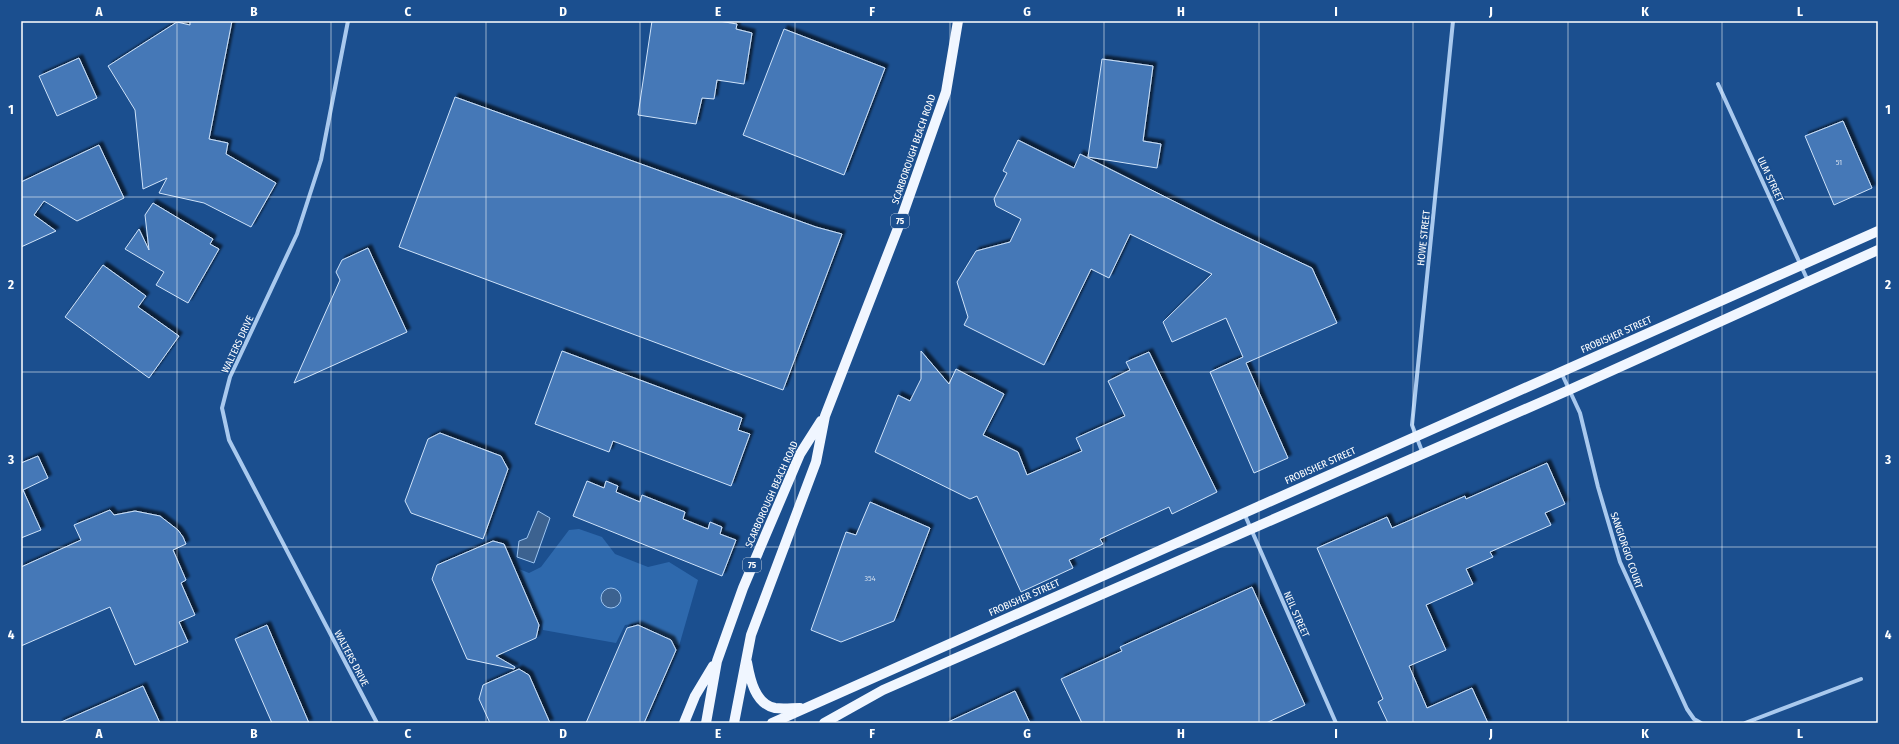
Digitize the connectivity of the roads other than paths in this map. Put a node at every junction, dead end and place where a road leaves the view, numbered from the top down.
1 (348, 21) edge
2 (958, 21) edge
3 (1453, 21) edge
4 (1718, 84) dead end
5 (1878, 231) edge
6 (1878, 250) edge
7 (1801, 264) junction
8 (1808, 282) junction
9 (1561, 372) junction
10 (1569, 390) junction
11 (824, 416) junction
12 (1415, 436) junction
13 (1423, 455) junction
14 (1243, 512) junction
15 (1251, 530) junction
16 (746, 655) junction
17 (717, 661) junction
18 (1861, 679) dead end
19 (804, 708) junction
20 (377, 723) edge
21 (684, 723) edge
22 (706, 723) edge
23 (734, 723) edge
24 (772, 723) edge
25 (824, 723) edge
26 (1336, 723) edge
27 (1701, 723) edge
28 (1745, 723) edge

1 - 20 street, WALTERS DRIVE
2 - 11 main road, SCARBOROUGH BEACH ROAD / 75
3 - 12 street, HOWE STREET
4 - 7 street, ULM STREET
5 - 7 main road, FROBISHER STREET
6 - 8 main road
7 - 8 street, ULM STREET
7 - 9 main road, FROBISHER STREET
8 - 10 main road
9 - 10 street, SANGIORGIO COURT
9 - 12 main road, FROBISHER STREET
10 - 13 main road
10 - 27 street, SANGIORGIO COURT
11 - 16 main road, SCARBOROUGH BEACH ROAD / 75
11 - 17 main road, SCARBOROUGH BEACH ROAD / 75
12 - 13 street, HOWE STREET
12 - 14 main road, FROBISHER STREET
13 - 15 main road
14 - 15 street, NEIL STREET
14 - 19 main road, FROBISHER STREET
15 - 25 main road
15 - 26 street, NEIL STREET
16 - 19 main road
16 - 23 main road, SCARBOROUGH BEACH ROAD / 75
17 - 21 main road
17 - 22 main road, SCARBOROUGH BEACH ROAD / 75
18 - 28 street
19 - 24 main road, FROBISHER STREET

